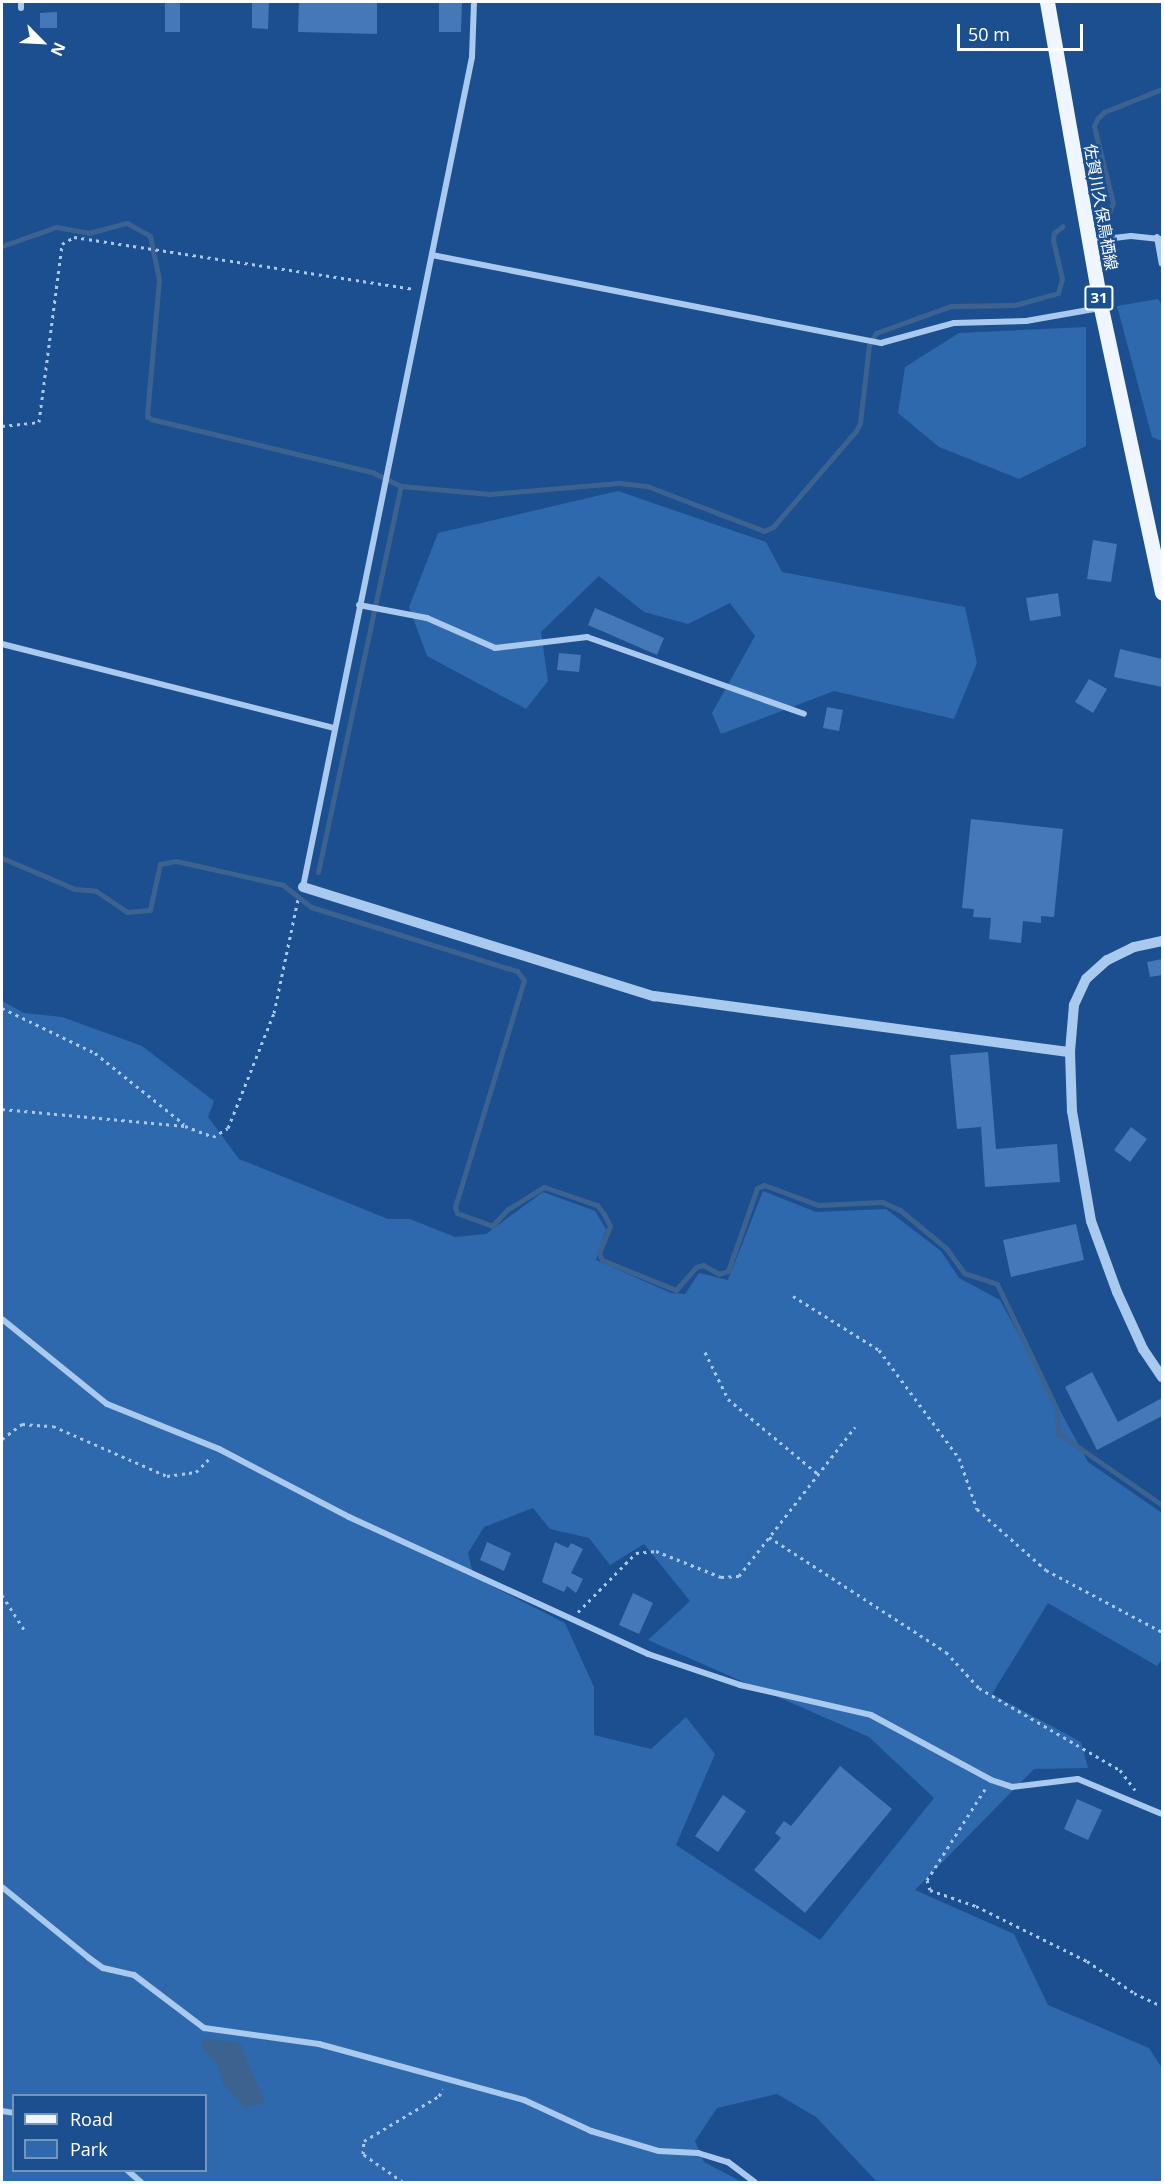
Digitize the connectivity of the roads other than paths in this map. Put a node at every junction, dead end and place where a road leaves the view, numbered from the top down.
1 (474, 2) edge
2 (1047, 2) edge
3 (1160, 238) edge
4 (1089, 241) junction
5 (432, 255) junction
6 (1162, 264) edge
7 (1101, 308) junction
8 (1162, 593) edge
9 (359, 605) junction
10 (2, 644) edge
11 (804, 714) dead end
12 (333, 728) junction
13 (303, 887) joint
14 (1162, 941) edge
15 (1070, 1053) junction
16 (2, 1319) edge
17 (1162, 1377) edge
18 (1162, 1814) edge
19 (2, 1887) edge
20 (129, 2172) edge
21 (141, 2182) edge
22 (755, 2182) edge

1 - 5 street
2 - 4 main road, 佐賀川久保鳥栖線 / 31
3 - 4 street
3 - 6 street
4 - 7 main road, 佐賀川久保鳥栖線 / 31
5 - 7 street
5 - 9 street
7 - 8 main road, 佐賀川久保鳥栖線 / 31
9 - 11 street
9 - 12 street
10 - 12 street
12 - 13 street
13 - 15 street
14 - 15 street
15 - 17 street
16 - 18 street
19 - 22 street
20 - 21 street

